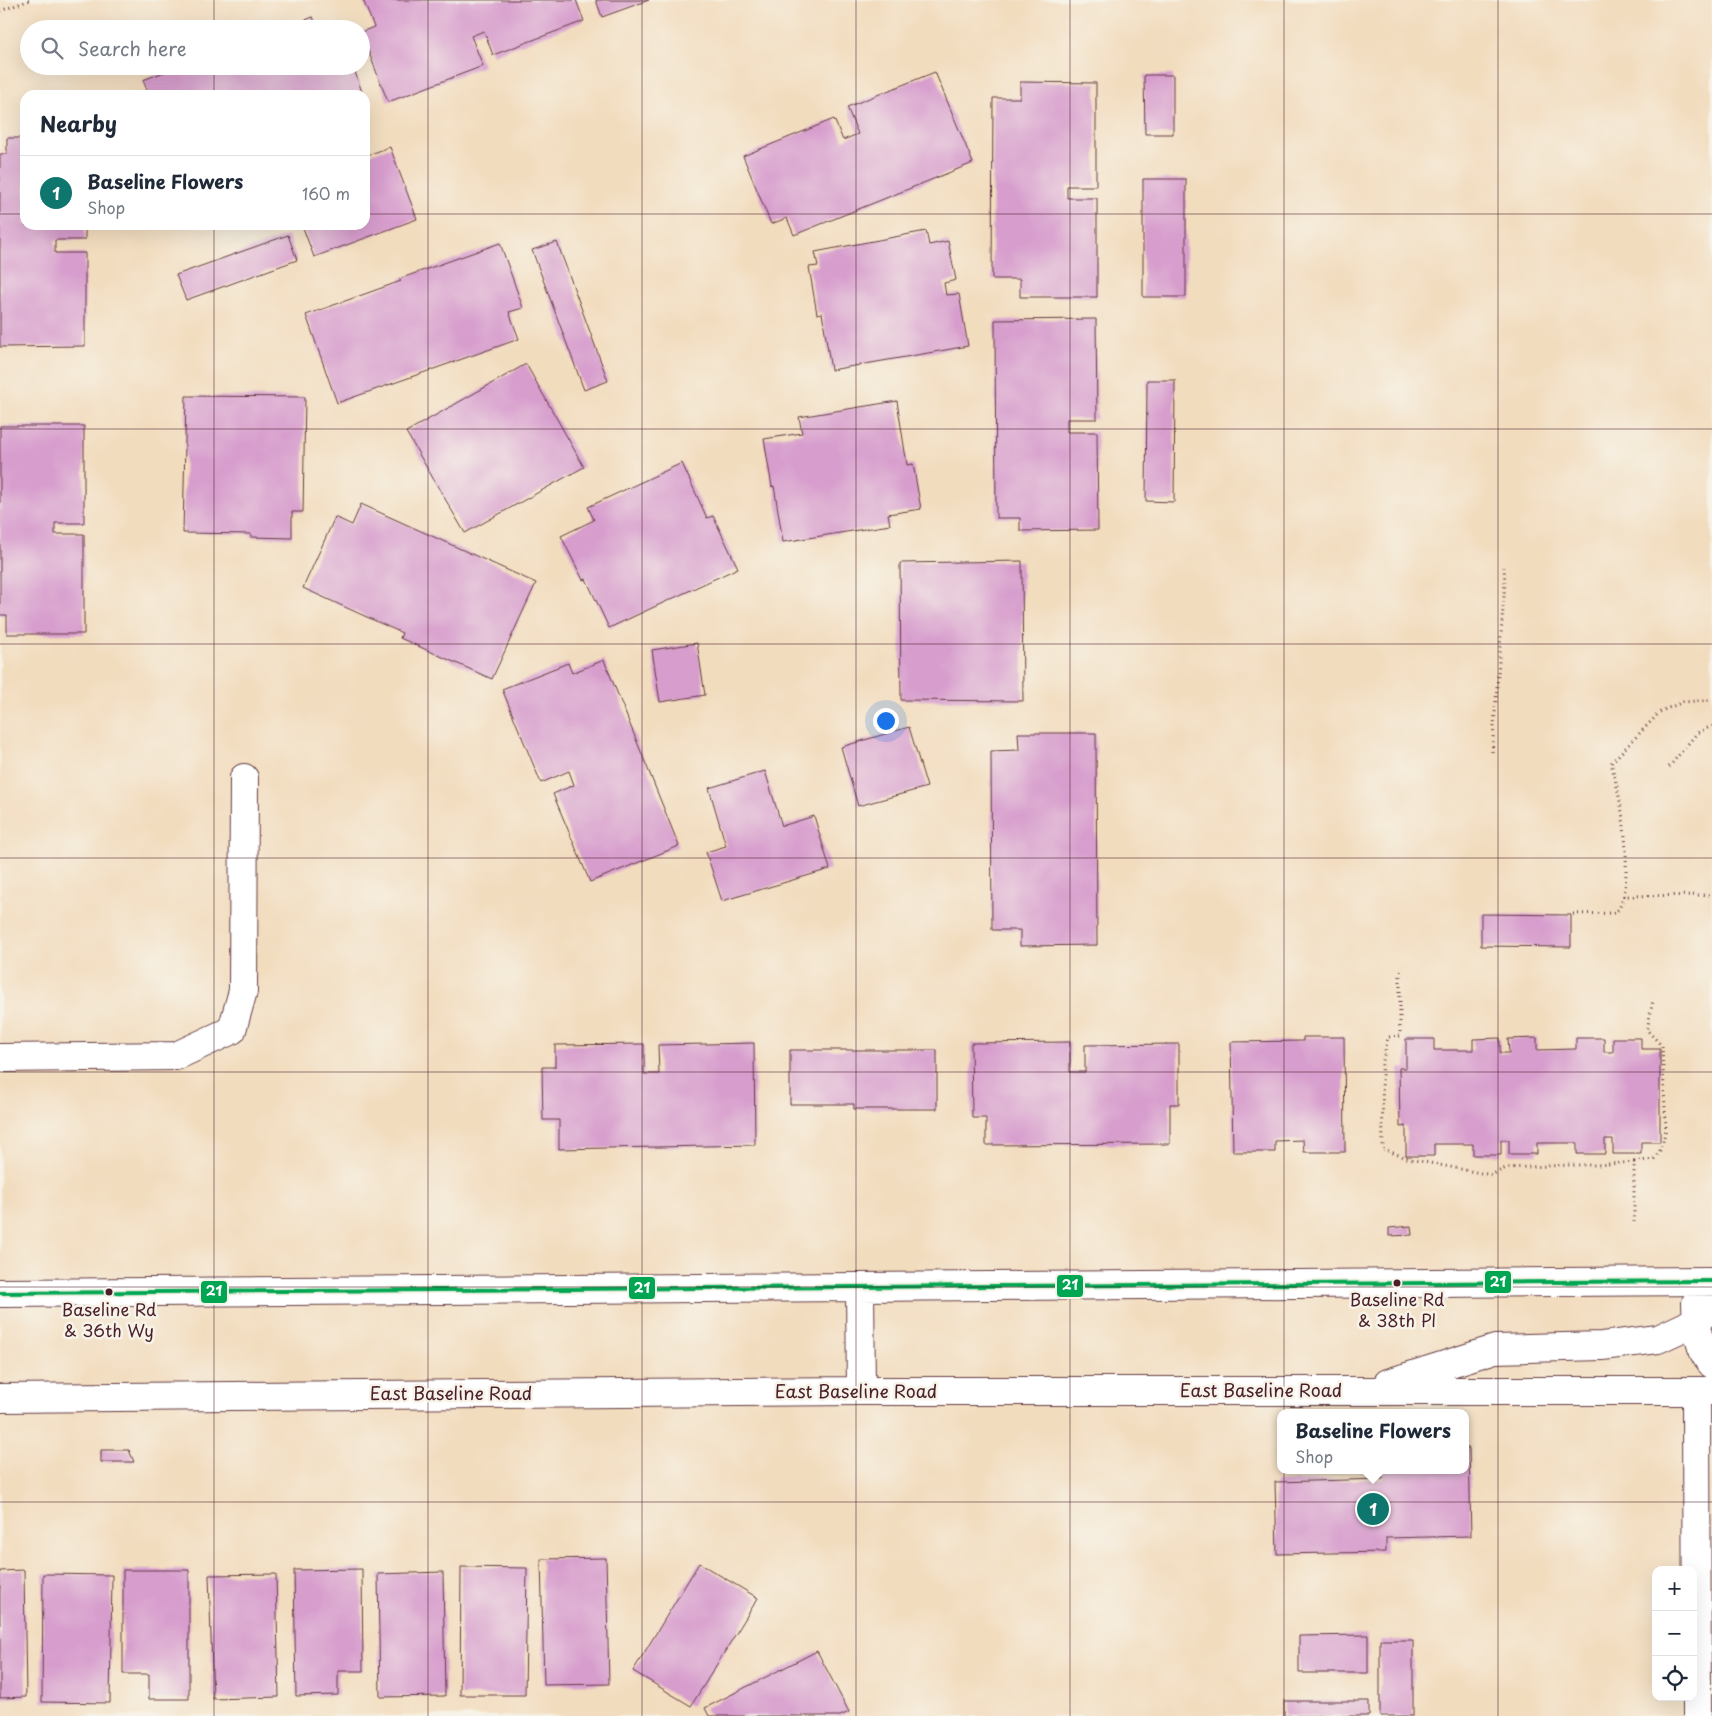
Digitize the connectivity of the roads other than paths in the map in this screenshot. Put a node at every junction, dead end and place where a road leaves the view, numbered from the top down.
1 (244, 778) dead end
2 (0, 1058) edge
3 (860, 1287) junction
4 (0, 1293) edge
5 (1706, 1299) edge
6 (1712, 1364) edge
7 (1707, 1387) edge
8 (861, 1391) junction
9 (1363, 1391) junction
10 (0, 1398) edge
11 (1704, 1602) edge
12 (1697, 1716) edge

1 - 2 main road
3 - 4 main road
3 - 5 main road
3 - 8 main road
5 - 6 main road
5 - 9 main road
7 - 9 main road, East Baseline Road
7 - 11 main road
8 - 9 main road, East Baseline Road
8 - 10 main road, East Baseline Road
11 - 12 main road

